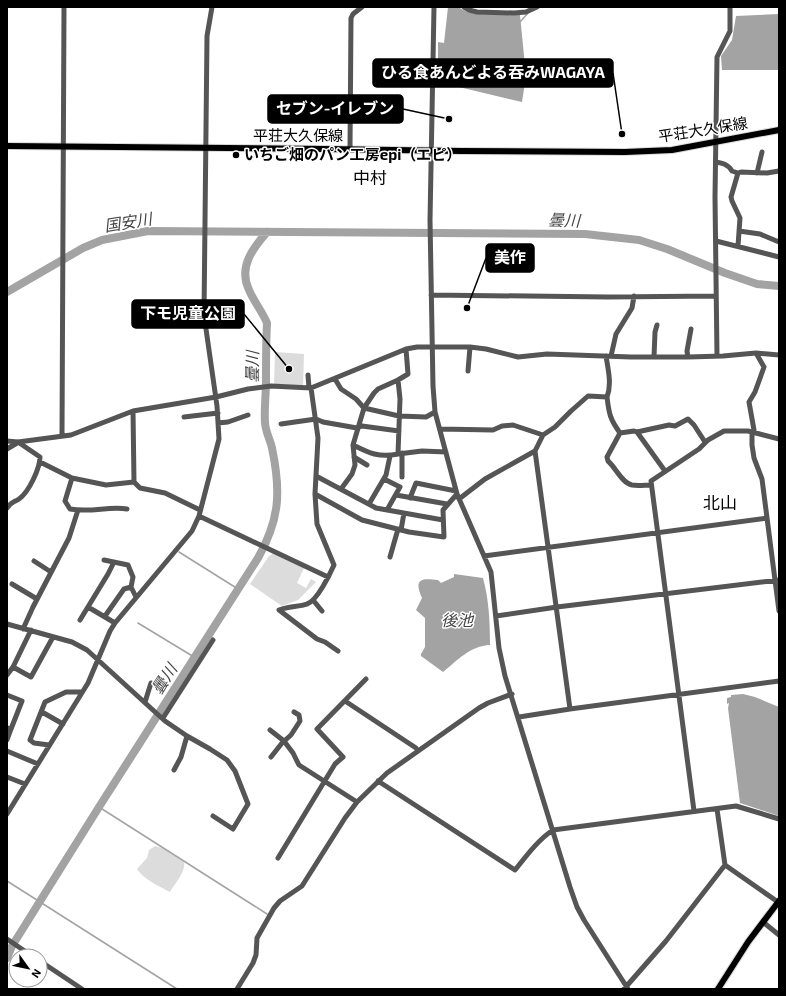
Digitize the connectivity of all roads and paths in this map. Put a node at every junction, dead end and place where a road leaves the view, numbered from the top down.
1 (64, 7) edge
2 (212, 7) edge
3 (362, 7) edge
4 (434, 7) edge
5 (464, 7) edge
6 (537, 7) edge
7 (730, 7) edge
8 (779, 130) edge
9 (716, 142) junction
10 (7, 146) edge
11 (63, 147) junction
12 (206, 148) junction
13 (350, 149) junction
14 (431, 151) junction
15 (762, 152) dead end
16 (716, 162) junction
17 (779, 171) edge
18 (738, 173) junction
19 (757, 173) junction
20 (739, 231) junction
21 (716, 241) junction
22 (779, 242) edge
23 (738, 246) junction
24 (779, 257) edge
25 (431, 295) junction
26 (634, 296) junction
27 (716, 296) junction
28 (657, 325) dead end
29 (691, 329) dead end
30 (470, 347) junction
31 (432, 348) junction
32 (406, 350) junction
33 (756, 353) junction
34 (779, 355) edge
35 (608, 356) junction
36 (717, 356) junction
37 (654, 357) junction
38 (688, 357) junction
39 (468, 370) dead end
40 (308, 374) dead end
41 (335, 379) junction
42 (398, 380) junction
43 (310, 388) junction
44 (216, 397) junction
45 (607, 397) junction
46 (364, 408) junction
47 (133, 412) junction
48 (435, 412) junction
49 (218, 413) junction
50 (248, 415) dead end
51 (400, 416) junction
52 (184, 417) dead end
53 (316, 419) junction
54 (218, 423) junction
55 (281, 424) dead end
56 (357, 428) junction
57 (440, 429) junction
58 (399, 431) junction
59 (637, 432) junction
60 (752, 432) junction
61 (620, 433) junction
62 (543, 435) junction
63 (62, 436) junction
64 (779, 440) edge
65 (7, 441) edge
66 (18, 442) junction
67 (705, 442) junction
68 (353, 445) junction
69 (7, 449) edge
70 (446, 452) junction
71 (534, 452) junction
72 (400, 454) junction
73 (390, 456) junction
74 (354, 457) junction
75 (40, 462) junction
76 (367, 466) dead end
77 (665, 471) junction
78 (316, 476) junction
79 (402, 477) dead end
80 (72, 478) junction
81 (384, 479) junction
82 (134, 482) junction
83 (651, 485) junction
84 (341, 490) junction
85 (315, 494) junction
86 (457, 494) junction
87 (396, 495) junction
88 (410, 498) junction
89 (9, 500) edge
90 (369, 504) junction
91 (447, 504) junction
92 (7, 508) edge
93 (127, 509) dead end
94 (78, 510) junction
95 (200, 510) junction
96 (387, 510) junction
97 (404, 513) junction
98 (199, 516) junction
99 (767, 518) junction
100 (443, 520) junction
101 (400, 530) junction
102 (657, 533) junction
103 (549, 548) junction
104 (484, 556) junction
105 (390, 557) dead end
106 (104, 560) dead end
107 (34, 561) dead end
108 (114, 562) junction
109 (51, 572) junction
110 (328, 577) junction
111 (777, 580) edge
112 (15, 584) dead end
113 (131, 587) junction
114 (666, 594) junction
115 (136, 597) junction
116 (37, 599) junction
117 (313, 600) junction
118 (88, 607) junction
119 (556, 607) junction
120 (322, 611) dead end
121 (779, 611) edge
122 (105, 616) junction
123 (496, 616) junction
124 (80, 620) dead end
125 (115, 623) junction
126 (7, 624) edge
127 (23, 629) junction
128 (30, 630) junction
129 (53, 636) junction
130 (213, 640) dead end
131 (338, 651) dead end
132 (98, 659) junction
133 (13, 667) junction
134 (7, 674) edge
135 (366, 679) dead end
136 (779, 681) edge
137 (151, 683) dead end
138 (82, 692) junction
139 (512, 694) junction
140 (7, 695) edge
141 (678, 696) junction
142 (345, 700) junction
143 (145, 702) junction
144 (570, 709) junction
145 (42, 712) junction
146 (294, 712) dead end
147 (519, 717) junction
148 (162, 718) junction
149 (62, 724) junction
150 (9, 729) edge
151 (270, 730) dead end
152 (187, 736) junction
153 (7, 740) edge
154 (284, 742) junction
155 (49, 746) junction
156 (416, 748) dead end
157 (7, 751) edge
158 (270, 757) dead end
159 (38, 764) junction
160 (174, 770) dead end
161 (7, 776) edge
162 (324, 781) junction
163 (378, 781) junction
164 (25, 784) junction
165 (357, 802) junction
166 (9, 807) edge
167 (717, 809) junction
168 (694, 811) junction
169 (7, 814) edge
170 (212, 816) dead end
171 (779, 818) edge
172 (553, 830) junction
173 (278, 858) dead end
174 (725, 865) junction
175 (779, 902) edge
176 (763, 922) junction
177 (779, 935) edge
178 (9, 941) edge
179 (20, 948) edge
180 (48, 966) edge
181 (626, 988) edge
182 (82, 989) edge
183 (237, 989) edge
184 (718, 989) edge

1 - 11 street
2 - 12 street
3 - 13 street
4 - 14 street
5 - 6 street
7 - 9 street
8 - 9 main road, 平荘大久保線
9 - 14 main road, 平荘大久保線
9 - 16 street
10 - 11 main road, 平荘大久保線
11 - 12 main road, 平荘大久保線
11 - 63 street
12 - 13 main road, 平荘大久保線
12 - 44 street
13 - 14 main road, 平荘大久保線
14 - 25 street
15 - 19 street
16 - 18 street
16 - 21 street
17 - 19 street
18 - 19 street
18 - 20 street
20 - 22 street
20 - 23 street
21 - 23 street
21 - 27 street
23 - 24 street
25 - 26 street
25 - 31 street
26 - 27 street
26 - 35 street
27 - 36 street
28 - 37 street
29 - 38 street
30 - 31 street
30 - 35 street
30 - 39 street
31 - 32 street
31 - 48 street
32 - 41 street
32 - 42 street
33 - 34 street
33 - 36 street
33 - 60 street
35 - 37 street
35 - 45 street
36 - 38 street
37 - 38 street
40 - 43 street
41 - 43 street
41 - 46 street
42 - 46 street
42 - 51 street
43 - 44 street
43 - 53 street
44 - 47 street
44 - 49 street
45 - 61 street
45 - 62 street
46 - 51 street
46 - 56 street
47 - 63 street
47 - 82 street
48 - 51 street
48 - 57 street
49 - 52 street
49 - 54 street
50 - 54 street
51 - 58 street
53 - 55 street
53 - 56 street
53 - 78 street
54 - 95 street
56 - 58 street
56 - 68 street
57 - 62 street
57 - 70 street
58 - 72 street
59 - 61 street
59 - 67 street
59 - 77 street
60 - 64 street
60 - 67 street
60 - 99 street
61 - 83 street
62 - 71 street
63 - 66 street
65 - 66 street
66 - 69 street
66 - 75 street
67 - 77 street
68 - 73 street
68 - 74 street
70 - 72 street
70 - 86 street
71 - 86 street
71 - 103 street
72 - 73 street
72 - 79 street
73 - 81 street
74 - 76 street
74 - 84 street
75 - 80 street
75 - 89 street
77 - 83 street
78 - 84 street
78 - 85 street
80 - 82 street
80 - 94 street
81 - 87 street
81 - 90 street
82 - 95 street
83 - 102 street
84 - 90 street
85 - 101 street
85 - 110 street
86 - 88 street
86 - 91 street
86 - 104 street
87 - 88 street
87 - 96 street
88 - 91 street
89 - 92 street
90 - 96 street
91 - 100 street
93 - 94 street
94 - 109 street
95 - 98 street
96 - 97 street
97 - 100 street
97 - 101 street
98 - 110 street
98 - 115 street
99 - 102 street
99 - 111 street
100 - 101 street
101 - 105 street
102 - 103 street
102 - 114 street
103 - 104 street
103 - 119 street
104 - 123 street
106 - 108 street
107 - 109 street
108 - 113 street
108 - 118 street
109 - 116 street
110 - 117 street
111 - 114 street
111 - 121 street
112 - 116 street
113 - 115 street
113 - 122 street
114 - 119 street
114 - 141 street
115 - 125 street
116 - 127 street
117 - 120 street
117 - 131 street
118 - 122 street
118 - 124 street
119 - 123 street
119 - 144 street
122 - 125 street
123 - 139 street
125 - 132 street
126 - 127 street
127 - 128 street
128 - 129 street
128 - 133 street
129 - 132 street
129 - 133 street
130 - 148 street
132 - 138 street
132 - 143 street
133 - 134 street
135 - 142 street
136 - 141 street
137 - 143 street
138 - 145 street
138 - 149 street
139 - 147 street
139 - 163 street
140 - 150 street
141 - 144 street
141 - 168 street
142 - 156 street
142 - 162 street
143 - 148 street
144 - 147 street
145 - 149 street
145 - 155 street
146 - 154 street
147 - 172 street
148 - 152 street
149 - 155 street
150 - 153 street
151 - 154 street
152 - 160 street
152 - 170 street
154 - 158 street
154 - 162 street
155 - 159 street
157 - 159 street
159 - 164 street
161 - 164 street
162 - 165 street
162 - 173 street
163 - 165 street
163 - 172 street
164 - 166 street
165 - 183 street
166 - 169 street
167 - 168 street
167 - 171 street
167 - 174 street
168 - 172 street
172 - 181 street
174 - 175 street
174 - 181 street
175 - 176 main road
176 - 177 street
176 - 184 main road
178 - 179 street
180 - 182 street

